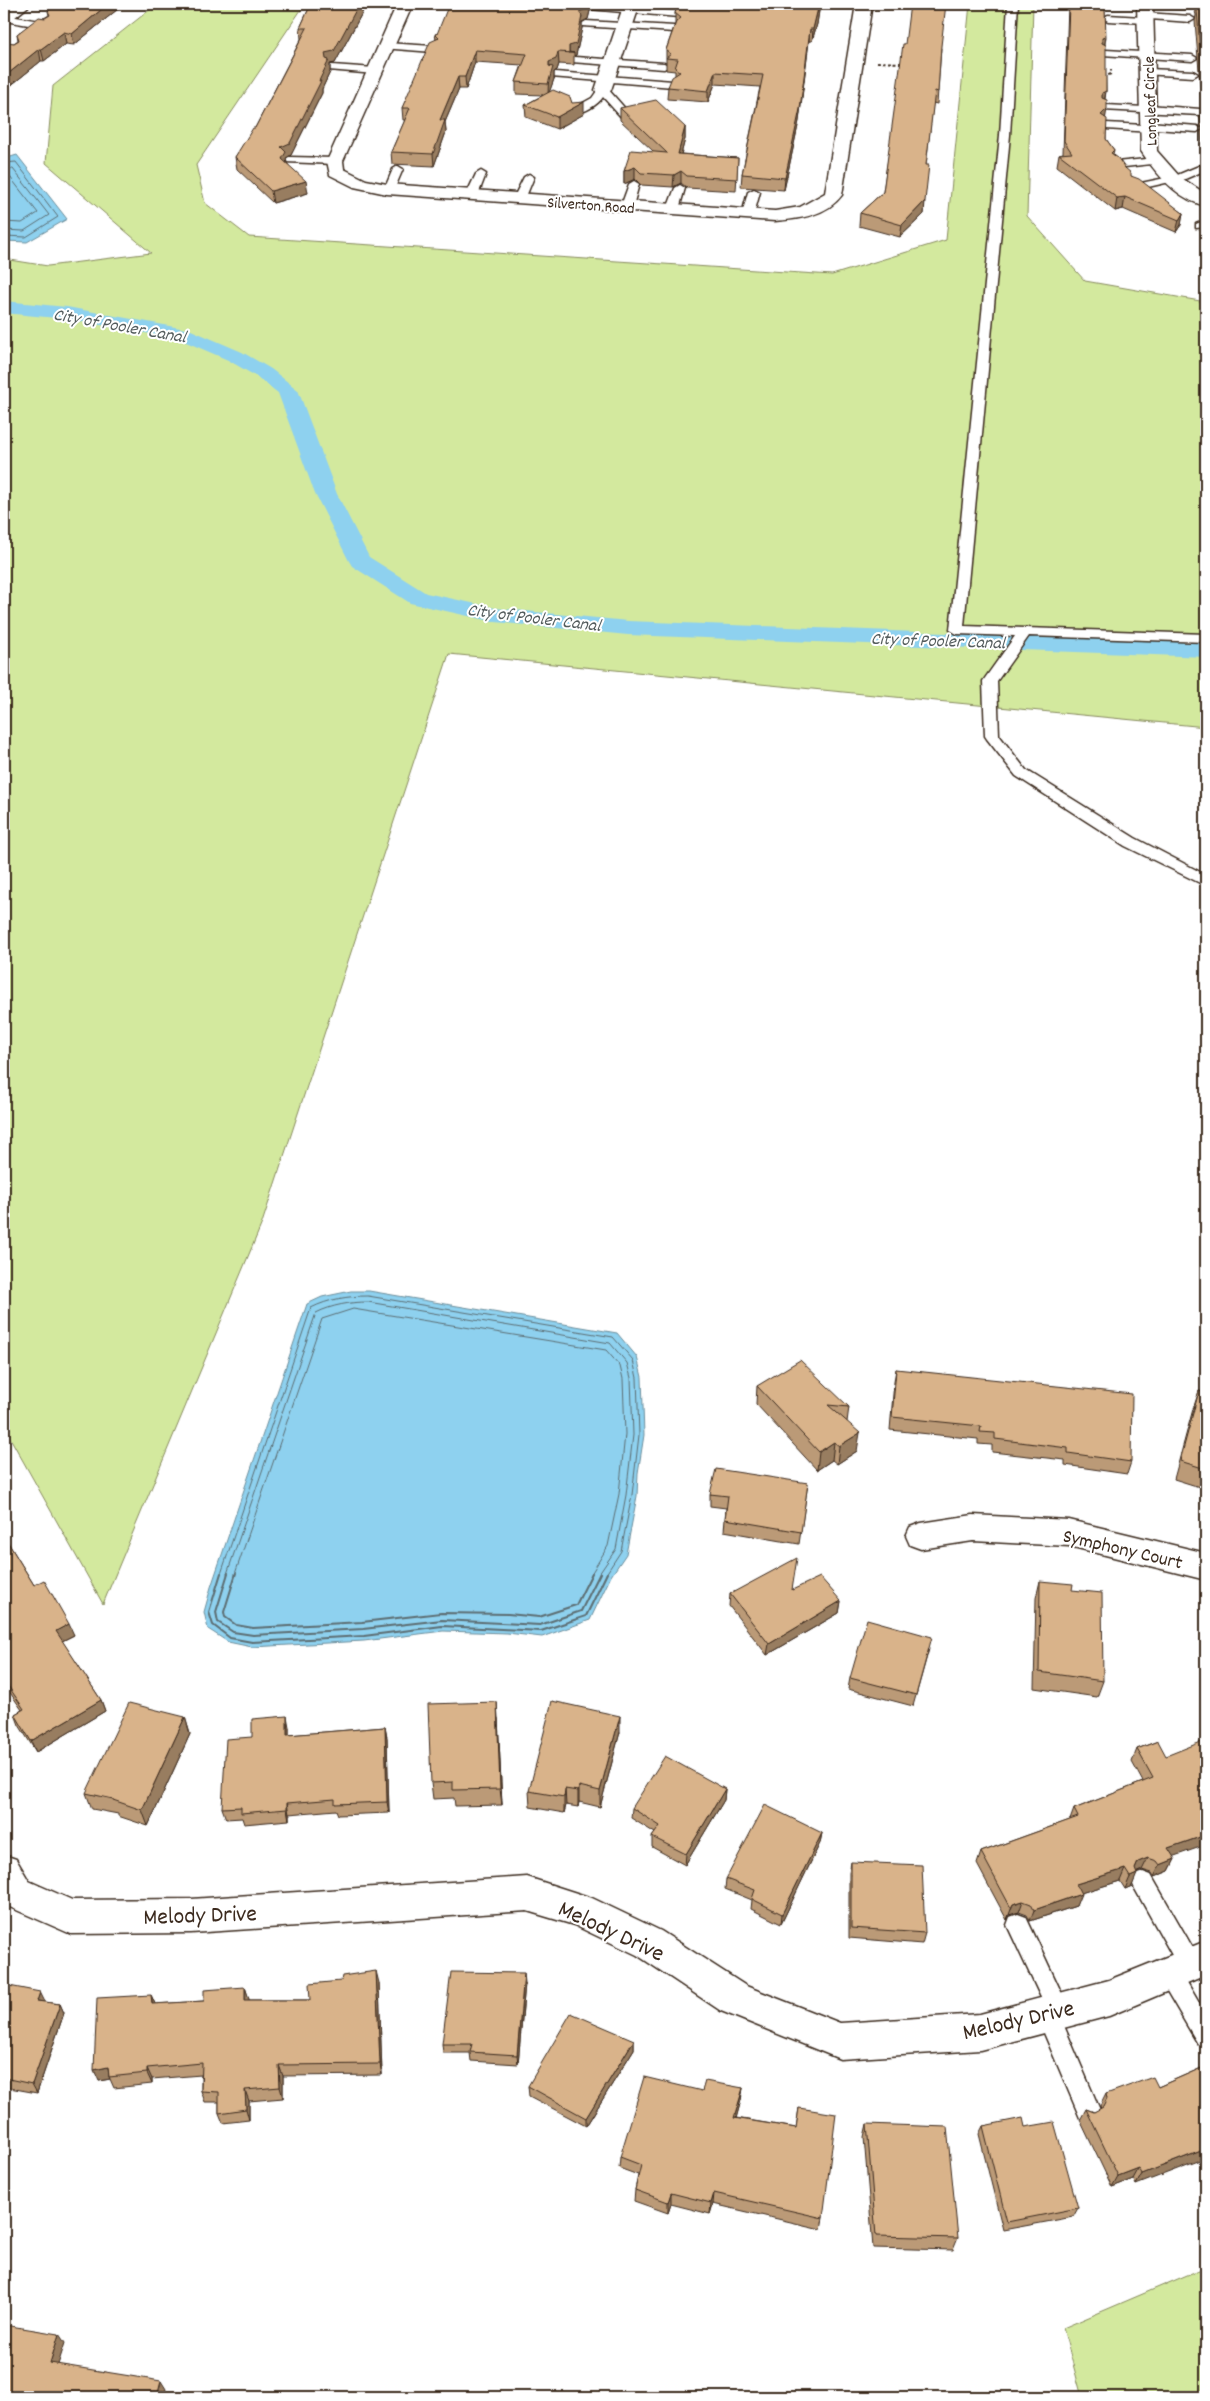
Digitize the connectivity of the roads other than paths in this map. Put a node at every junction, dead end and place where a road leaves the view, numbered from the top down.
1 (405, 4) edge
2 (864, 4) edge
3 (1013, 4) edge
4 (1166, 4) edge
5 (1192, 5) dead end
6 (592, 7) dead end
7 (11, 11) edge
8 (629, 12) edge
9 (1146, 13) edge
10 (678, 14) edge
11 (1108, 18) edge
12 (1190, 19) dead end
13 (586, 24) edge
14 (46, 25) edge
15 (674, 29) edge
16 (386, 46) junction
17 (433, 49) edge
18 (1106, 53) edge
19 (1148, 55) junction
20 (1192, 58) dead end
21 (575, 60) edge
22 (664, 66) edge
23 (332, 68) dead end
24 (375, 71) junction
25 (1148, 72) junction
26 (1193, 74) dead end
27 (555, 75) edge
28 (607, 77) junction
29 (673, 84) edge
30 (1106, 108) edge
31 (576, 111) edge
32 (1200, 112) dead end
33 (625, 115) edge
34 (1150, 118) junction
35 (1106, 126) edge
36 (1197, 129) dead end
37 (289, 160) dead end
38 (335, 161) junction
39 (1156, 161) junction
40 (1116, 165) edge
41 (1206, 166) edge
42 (398, 169) dead end
43 (481, 174) dead end
44 (529, 177) dead end
45 (1172, 179) junction
46 (634, 184) dead end
47 (1135, 186) edge
48 (680, 188) dead end
49 (388, 190) junction
50 (754, 192) dead end
51 (472, 195) junction
52 (519, 199) junction
53 (1206, 201) edge
54 (627, 206) junction
55 (673, 209) junction
56 (748, 214) junction
57 (1025, 632) junction
58 (1206, 638) edge
59 (1206, 881) edge
60 (921, 1536) dead end
61 (1206, 1566) edge
62 (4, 1871) edge
63 (1143, 1882) dead end
64 (1018, 1926) dead end
65 (1189, 1965) edge
66 (1053, 2013) junction
67 (1206, 2036) edge
68 (1088, 2110) edge

1 - 16 street
2 - 56 street, Silverton Road
3 - 57 lane
4 - 5 lane
6 - 8 lane
7 - 14 lane
8 - 10 lane
8 - 13 lane
8 - 15 lane
8 - 28 street
9 - 11 lane
9 - 12 lane
9 - 19 street, Longleaf Circle
16 - 17 lane
16 - 24 street
18 - 19 lane
19 - 20 lane
19 - 25 street, Longleaf Circle
21 - 28 lane
22 - 28 lane
23 - 24 lane
24 - 38 street
25 - 26 lane
25 - 34 street, Longleaf Circle
27 - 28 lane
28 - 29 lane
28 - 31 lane
28 - 33 lane
30 - 34 lane
32 - 34 lane
34 - 35 lane
34 - 36 lane
34 - 39 street, Longleaf Circle
37 - 38 lane
38 - 49 street, Silverton Road
39 - 40 lane
39 - 45 street, Longleaf Circle
41 - 45 lane
42 - 49 lane
43 - 51 lane
44 - 52 lane
45 - 47 lane
45 - 53 street, Longleaf Circle
46 - 54 lane
48 - 55 lane
49 - 51 street, Silverton Road
50 - 56 lane
51 - 52 street, Silverton Road
52 - 54 street, Silverton Road
54 - 55 street, Silverton Road
55 - 56 street, Silverton Road
57 - 58 lane
57 - 59 lane
60 - 61 street, Symphony Court
62 - 66 street, Melody Drive
63 - 65 lane
64 - 66 lane
65 - 66 street, Melody Drive
65 - 67 lane
66 - 68 lane

